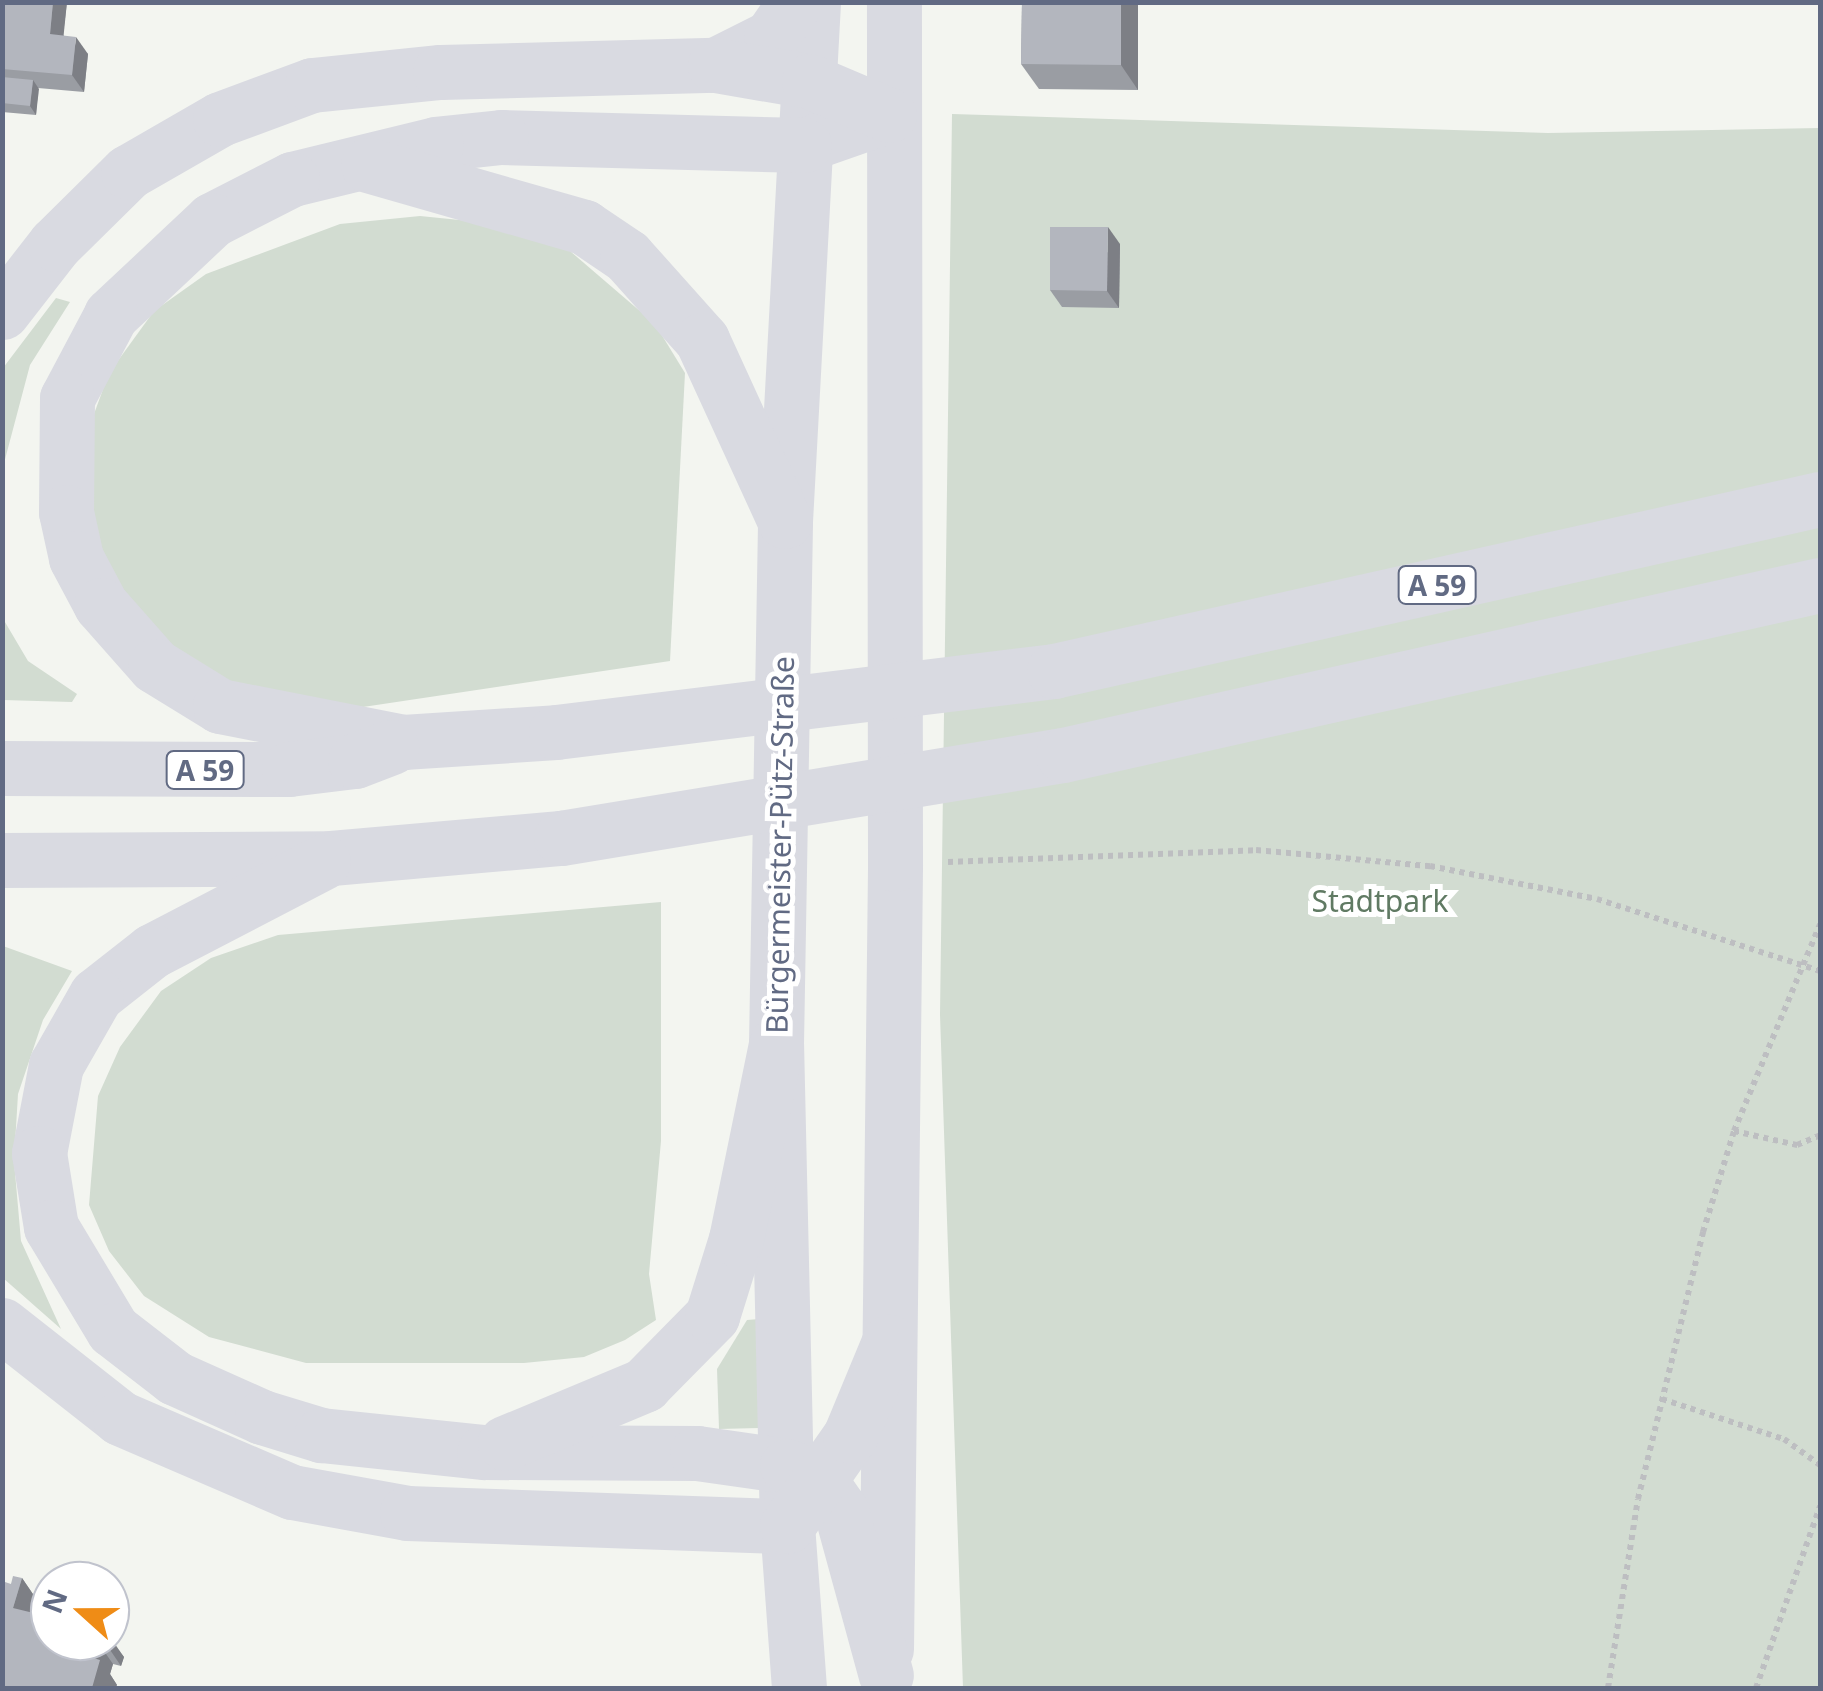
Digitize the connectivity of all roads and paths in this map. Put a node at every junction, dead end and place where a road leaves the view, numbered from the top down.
1 (796, 2) edge
2 (814, 2) edge
3 (894, 2) edge
4 (715, 65) junction
5 (809, 81) junction
6 (889, 114) junction
7 (804, 145) junction
8 (368, 164) junction
9 (2, 312) edge
10 (1820, 499) edge
11 (785, 521) junction
12 (1820, 585) edge
13 (403, 742) junction
14 (2, 768) edge
15 (330, 858) junction
16 (2, 860) edge
17 (895, 864) junction
18 (1820, 924) edge
19 (1799, 964) junction
20 (1820, 971) edge
21 (776, 1044) junction
22 (1734, 1131) junction
23 (1820, 1135) edge
24 (2, 1324) edge
25 (888, 1342) junction
26 (1662, 1399) junction
27 (484, 1452) junction
28 (1820, 1465) edge
29 (804, 1474) junction
30 (1820, 1506) edge
31 (787, 1526) junction
32 (886, 1682) edge
33 (799, 1688) edge
34 (1608, 1688) edge
35 (1756, 1688) edge

1 - 4 main road
2 - 5 main road, Bürgermeister-Pütz-Straße
3 - 6 main road
4 - 5 main road
4 - 9 main road
5 - 6 main road
5 - 7 main road, Bürgermeister-Pütz-Straße
6 - 7 main road
6 - 17 main road
7 - 8 main road
7 - 11 main road, Bürgermeister-Pütz-Straße
8 - 11 main road
8 - 13 main road
10 - 13 main road, A 59
11 - 21 main road, Bürgermeister-Pütz-Straße
12 - 15 main road
13 - 14 main road, A 59
15 - 16 main road
15 - 27 main road
17 - 19 path
17 - 25 main road
18 - 19 path
19 - 20 path
19 - 22 path
21 - 27 main road
21 - 29 main road, Bürgermeister-Pütz-Straße
22 - 23 path
22 - 26 path
24 - 31 main road
25 - 29 main road
25 - 32 main road
26 - 28 path
26 - 34 path
27 - 29 main road
29 - 31 main road
29 - 32 main road
30 - 35 path
31 - 33 main road

